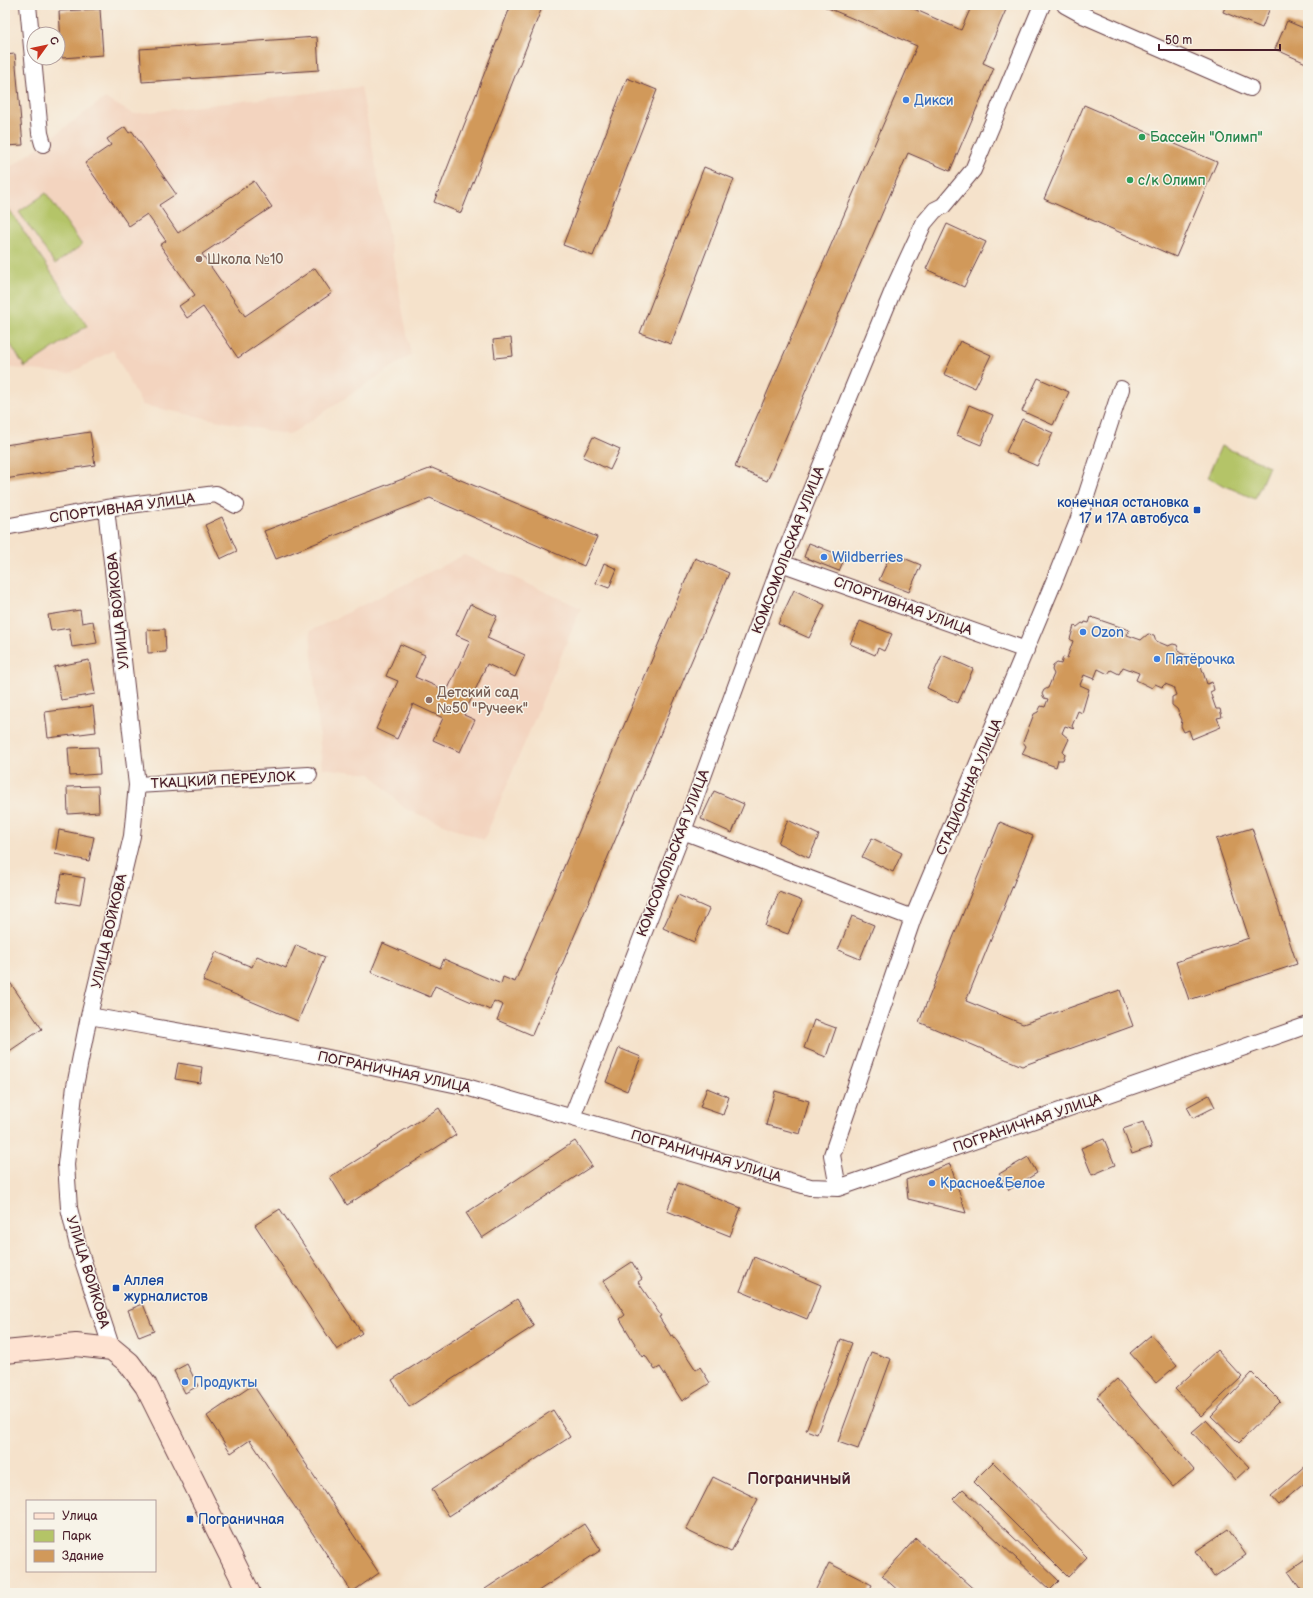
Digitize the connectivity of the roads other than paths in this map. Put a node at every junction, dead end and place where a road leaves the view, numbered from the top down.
1 (28, 5) edge
2 (1042, 5) edge
3 (1065, 5) edge
4 (1250, 88) dead end
5 (43, 144) dead end
6 (1121, 389) dead end
7 (236, 505) dead end
8 (106, 508) junction
9 (5, 527) edge
10 (781, 562) junction
11 (1026, 650) junction
12 (309, 775) dead end
13 (137, 785) junction
14 (683, 831) junction
15 (913, 918) junction
16 (89, 1016) junction
17 (1308, 1025) edge
18 (572, 1117) junction
19 (838, 1188) junction
20 (112, 1349) junction
21 (5, 1352) edge
22 (249, 1593) edge

1 - 5 street
2 - 10 street, КОМСОМОЛЬСКАЯ УЛИЦА
3 - 4 street
6 - 11 street, СТАДИОННАЯ УЛИЦА
7 - 8 street, СПОРТИВНАЯ УЛИЦА
8 - 9 street, СПОРТИВНАЯ УЛИЦА
8 - 13 street, УЛИЦА ВОЙКОВА
10 - 11 street, СПОРТИВНАЯ УЛИЦА
10 - 14 street, КОМСОМОЛЬСКАЯ УЛИЦА
11 - 15 street, СТАДИОННАЯ УЛИЦА
12 - 13 street, ТКАЦКИЙ ПЕРЕУЛОК
13 - 16 street, УЛИЦА ВОЙКОВА
14 - 15 street
14 - 18 street, КОМСОМОЛЬСКАЯ УЛИЦА
15 - 19 street, СТАДИОННАЯ УЛИЦА
16 - 18 street, ПОГРАНИЧНАЯ УЛИЦА
16 - 20 street, УЛИЦА ВОЙКОВА
17 - 19 street, ПОГРАНИЧНАЯ УЛИЦА
18 - 19 street, ПОГРАНИЧНАЯ УЛИЦА
20 - 21 main road
20 - 22 main road

